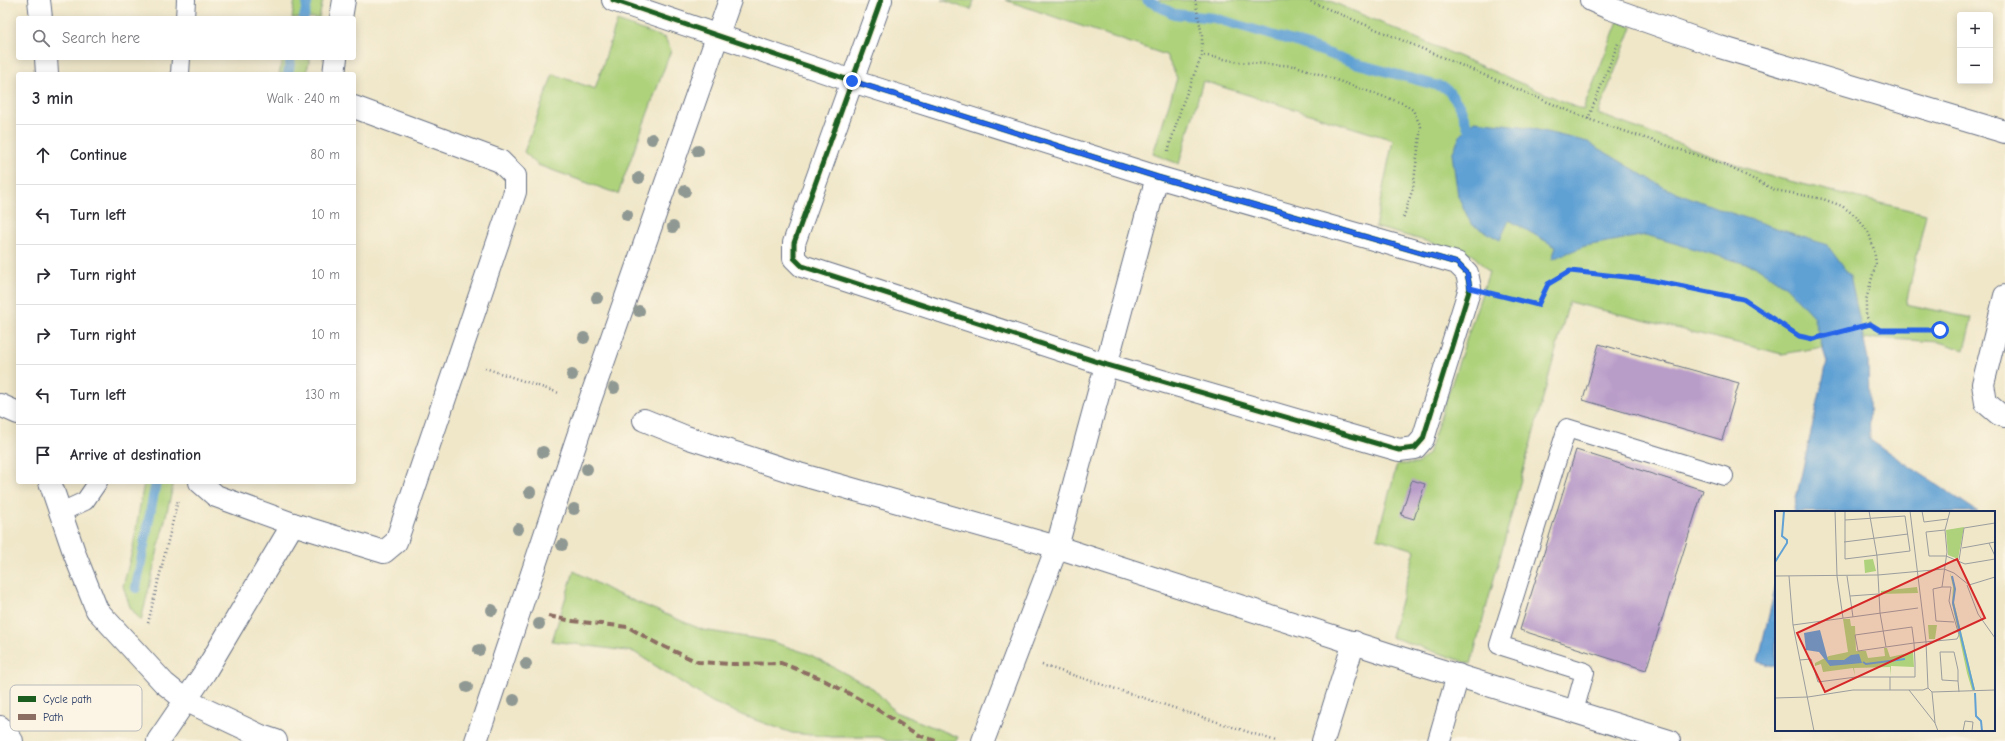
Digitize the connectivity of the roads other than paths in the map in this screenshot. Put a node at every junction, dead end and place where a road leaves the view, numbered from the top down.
1 (38, 0) edge
2 (186, 0) edge
3 (344, 0) edge
4 (614, 0) edge
5 (730, 0) edge
6 (881, 0) edge
7 (1591, 0) edge
8 (41, 16) edge
9 (185, 16) edge
10 (341, 16) edge
11 (716, 35) junction
12 (46, 60) edge
13 (181, 60) edge
14 (336, 60) edge
15 (47, 72) edge
16 (180, 72) edge
17 (334, 72) edge
18 (852, 81) junction
19 (356, 109) edge
20 (2005, 132) edge
21 (1157, 177) junction
22 (2005, 296) edge
23 (1108, 364) junction
24 (0, 405) edge
25 (16, 412) edge
26 (2005, 416) edge
27 (644, 420) dead end
28 (1724, 476) dead end
29 (51, 484) edge
30 (97, 484) edge
31 (202, 484) edge
32 (60, 513) junction
33 (293, 524) junction
34 (1057, 547) junction
35 (1354, 642) junction
36 (1458, 675) junction
37 (185, 700) junction
38 (1574, 711) junction
39 (0, 727) edge
40 (12, 741) edge
41 (158, 741) edge
42 (276, 741) edge
43 (476, 741) edge
44 (983, 741) edge
45 (1323, 741) edge
46 (1439, 741) edge
47 (1669, 741) edge

1 - 8 street
2 - 9 lane
3 - 10 street
4 - 11 street
5 - 11 street
6 - 18 street
7 - 20 street
11 - 18 street
11 - 43 street
12 - 15 street
13 - 16 lane
14 - 17 street
18 - 21 street
18 - 23 street
19 - 33 street
21 - 23 street
21 - 23 street
22 - 26 street
23 - 34 street
24 - 25 street
27 - 34 street
28 - 38 lane
29 - 32 street
30 - 32 lane
31 - 33 street
32 - 37 street
33 - 37 street
34 - 35 street
34 - 44 street
35 - 36 street
35 - 45 street
36 - 38 street
36 - 46 street
37 - 41 street
37 - 42 street
38 - 47 street
39 - 40 street

